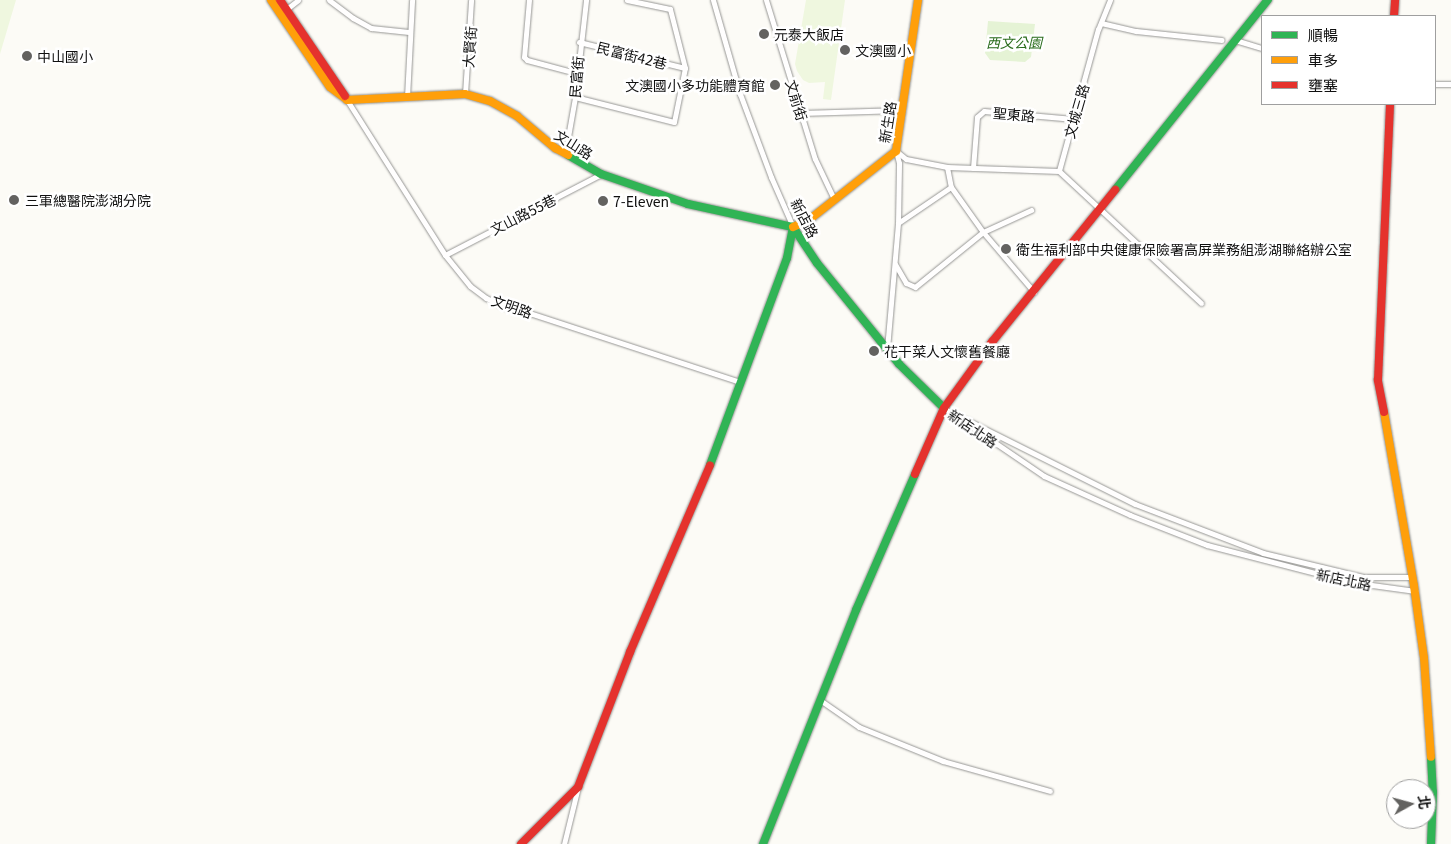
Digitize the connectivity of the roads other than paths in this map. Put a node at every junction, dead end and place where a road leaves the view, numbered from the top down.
1 (271, 0) edge
2 (280, 0) edge
3 (298, 0) edge
4 (329, 0) edge
5 (412, 0) edge
6 (471, 0) edge
7 (529, 0) edge
8 (586, 0) edge
9 (627, 0) edge
10 (713, 0) edge
11 (766, 0) edge
12 (918, 0) edge
13 (1110, 0) edge
14 (1268, 0) edge
15 (1395, 0) edge
16 (284, 11) junction
17 (1394, 15) edge
18 (1101, 23) junction
19 (409, 32) junction
20 (1222, 40) dead end
21 (1235, 40) junction
22 (580, 42) junction
23 (1261, 48) edge
24 (685, 68) junction
25 (576, 73) junction
26 (1436, 84) edge
27 (1451, 84) edge
28 (466, 94) junction
29 (407, 97) junction
30 (575, 97) junction
31 (347, 100) junction
32 (1390, 105) edge
33 (902, 110) junction
34 (801, 113) junction
35 (1074, 119) junction
36 (896, 151) junction
37 (565, 154) junction
38 (947, 167) junction
39 (973, 168) junction
40 (1059, 171) junction
41 (601, 174) junction
42 (951, 188) junction
43 (834, 199) junction
44 (1100, 207) junction
45 (1031, 210) dead end
46 (898, 223) junction
47 (793, 227) junction
48 (983, 232) junction
49 (445, 255) junction
50 (895, 264) junction
51 (1034, 292) junction
52 (1201, 303) dead end
53 (887, 349) junction
54 (740, 382) junction
55 (944, 408) junction
56 (1412, 577) junction
57 (1415, 591) junction
58 (820, 700) junction
59 (578, 787) junction
60 (1050, 791) dead end
61 (521, 844) edge
62 (564, 844) edge
63 (763, 844) edge
64 (1431, 844) edge

1 - 16 main road
2 - 16 main road
3 - 16 street
4 - 19 street
5 - 19 street
6 - 28 street, 大賢街
7 - 25 street
8 - 22 street, 民富街
9 - 24 street
10 - 47 street, 新店路
11 - 34 street, 文前街
12 - 33 main road, 新生路
13 - 18 street, 文城三路
14 - 21 main road
15 - 17 main road
16 - 31 main road
18 - 20 street
18 - 35 street, 文城三路
19 - 29 street
21 - 23 street
21 - 44 main road
22 - 24 street, 民富街42巷
22 - 25 street, 民富街
24 - 30 street
25 - 30 street, 民富街
26 - 27 street
28 - 29 main road, 文山路
28 - 37 main road, 文山路
29 - 31 main road, 文山路
30 - 37 street, 民富街
31 - 49 street, 文明路
32 - 56 main road
33 - 34 street
33 - 36 main road, 新生路
34 - 43 street, 文前街
35 - 39 street, 聖東路
35 - 40 street, 文城三路
36 - 38 street
36 - 43 main road, 新生路
36 - 46 street
37 - 41 main road, 文山路
38 - 39 street
38 - 42 street
39 - 40 street
40 - 44 street
41 - 47 main road, 文山路
41 - 49 street, 文山路55巷
42 - 46 street
42 - 48 street
43 - 47 main road, 新生路
44 - 51 main road
44 - 52 street
45 - 48 street
46 - 50 street
47 - 53 main road, 新店路
47 - 54 main road
48 - 50 street
48 - 51 street
49 - 54 street, 文明路
50 - 53 street
51 - 55 main road
53 - 55 main road, 新店路
54 - 59 main road
55 - 56 street, 新店北路
55 - 57 street, 新店北路
55 - 58 main road
56 - 57 main road
57 - 64 main road
58 - 60 street
58 - 63 main road
59 - 61 main road
59 - 62 street

